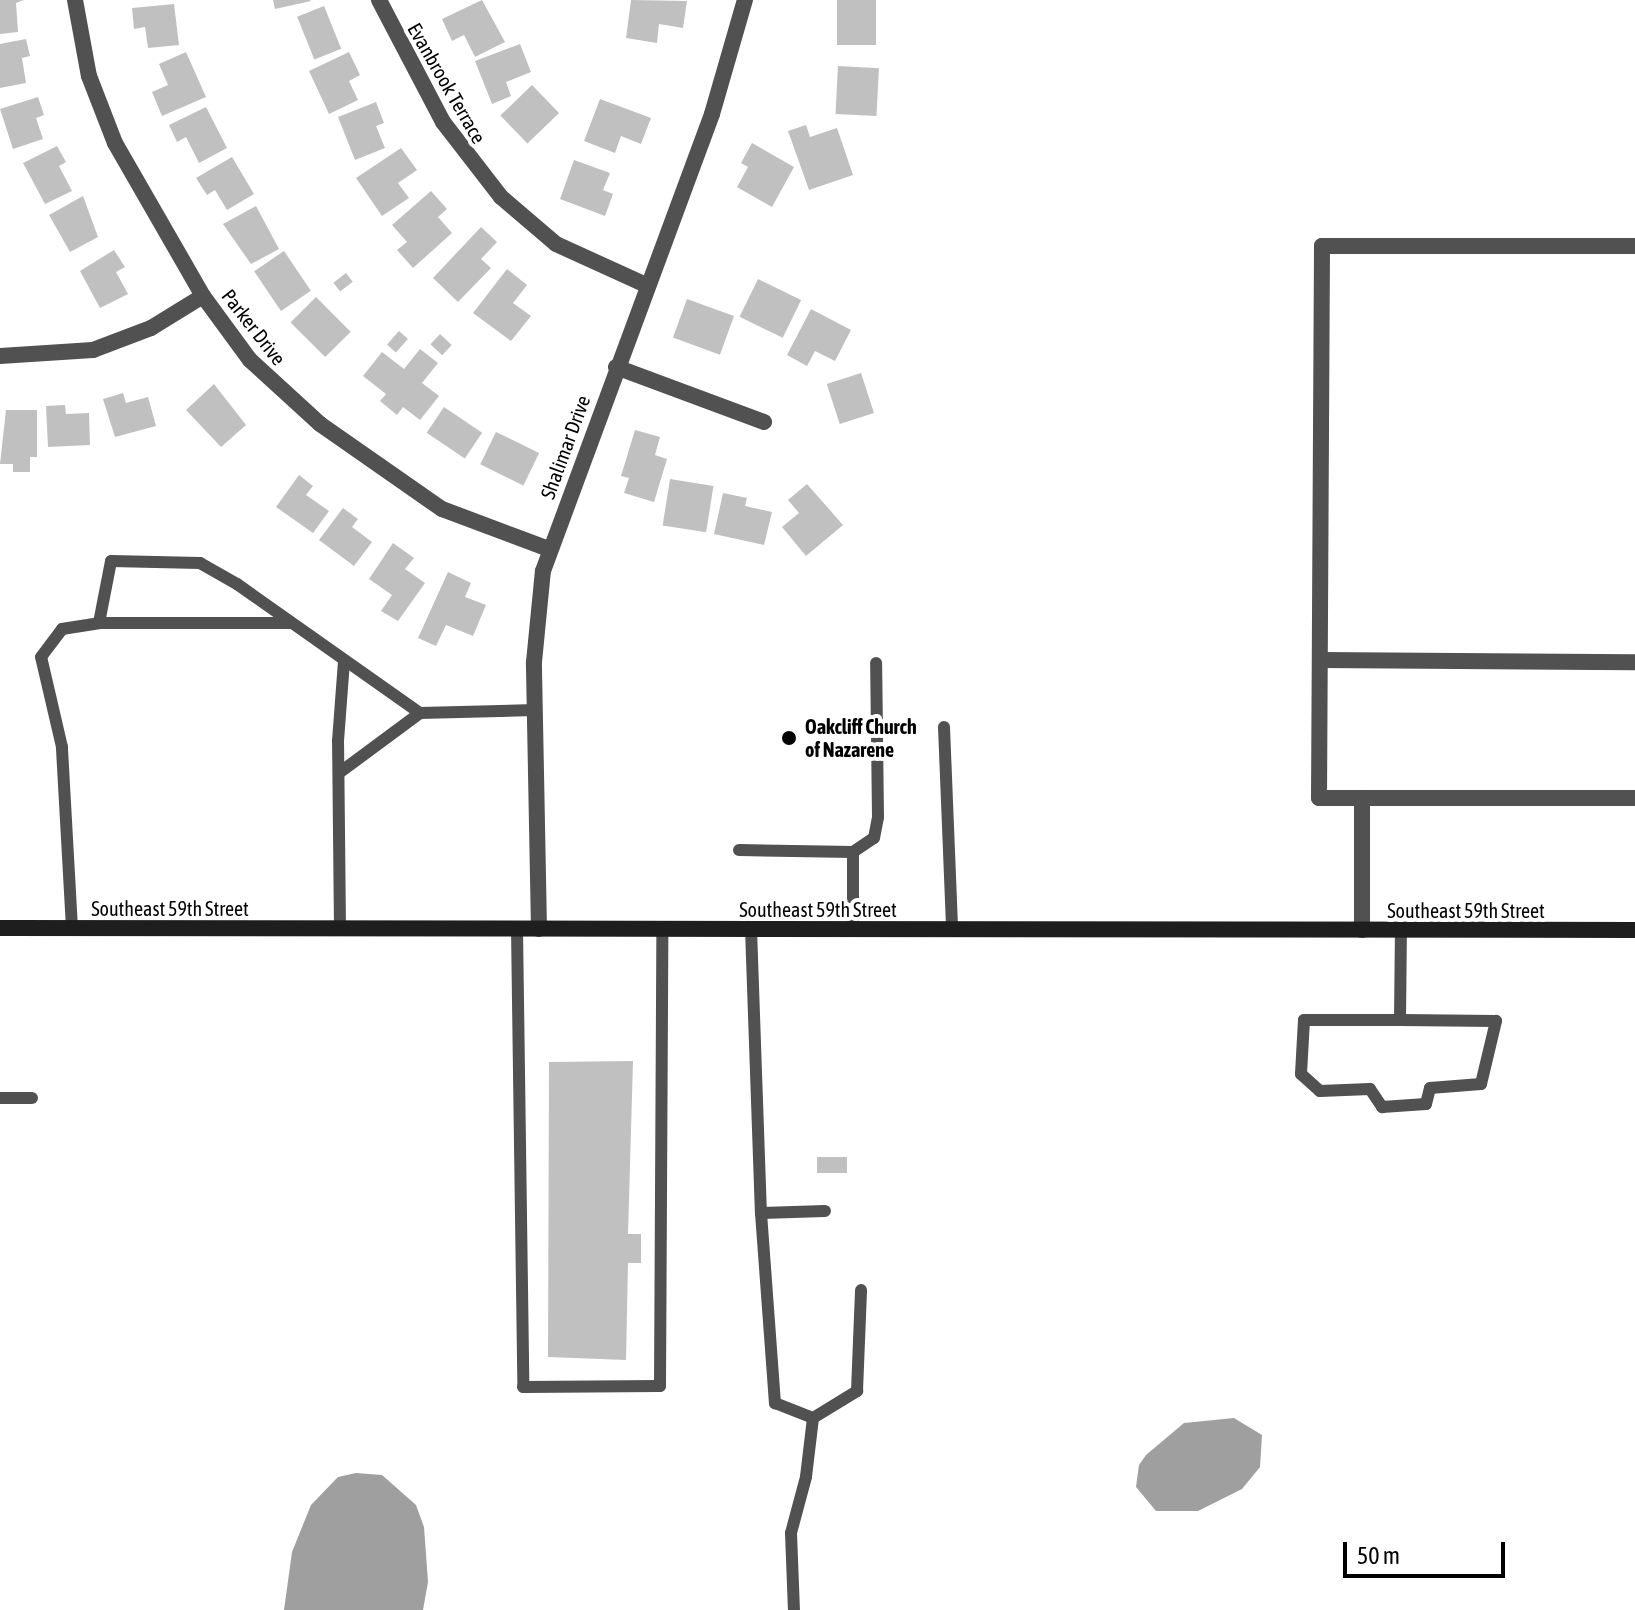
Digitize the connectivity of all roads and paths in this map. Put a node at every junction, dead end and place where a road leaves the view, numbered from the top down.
1 (75, 0) edge
2 (379, 0) edge
3 (745, 0) edge
4 (1635, 246) edge
5 (646, 285) junction
6 (203, 296) junction
7 (0, 356) edge
8 (616, 367) junction
9 (764, 422) dead end
10 (549, 549) junction
11 (99, 623) junction
12 (291, 623) junction
13 (1320, 660) junction
14 (344, 662) junction
15 (1635, 662) edge
16 (876, 663) dead end
17 (535, 710) junction
18 (420, 713) junction
19 (944, 727) dead end
20 (339, 773) junction
21 (1362, 798) junction
22 (1635, 798) edge
23 (739, 850) dead end
24 (853, 852) junction
25 (0, 928) edge
26 (72, 928) junction
27 (340, 928) junction
28 (517, 929) junction
29 (539, 929) junction
30 (662, 929) junction
31 (751, 929) junction
32 (853, 929) junction
33 (952, 929) junction
34 (1362, 930) junction
35 (1401, 930) junction
36 (1635, 930) edge
37 (1400, 1020) junction
38 (0, 1098) edge
39 (32, 1098) dead end
40 (825, 1211) dead end
41 (761, 1213) junction
42 (861, 1290) dead end
43 (813, 1418) junction
44 (794, 1610) edge

1 - 6 street, Parker Drive
2 - 5 street, Evanbrook Terrace
3 - 5 street, Shalimar Drive
4 - 13 street
5 - 8 street, Shalimar Drive
6 - 7 street
6 - 10 street, Parker Drive
8 - 9 street
8 - 10 street, Shalimar Drive
10 - 17 street, Shalimar Drive
11 - 12 lane
11 - 12 lane
11 - 26 lane
12 - 14 lane
13 - 15 street
13 - 21 street
14 - 18 lane
14 - 20 lane
16 - 24 lane
17 - 18 lane
17 - 29 street, Shalimar Drive
18 - 20 lane
19 - 33 lane
20 - 27 lane
21 - 22 street
21 - 34 street
23 - 24 lane
24 - 32 lane
25 - 26 main road, Southeast 59th Street
26 - 27 main road, Southeast 59th Street
27 - 28 main road, Southeast 59th Street
28 - 29 main road, Southeast 59th Street
28 - 30 lane
29 - 30 main road, Southeast 59th Street
30 - 31 main road, Southeast 59th Street
31 - 32 main road, Southeast 59th Street
31 - 41 lane
32 - 33 main road, Southeast 59th Street
33 - 34 main road, Southeast 59th Street
34 - 35 main road, Southeast 59th Street
35 - 36 main road, Southeast 59th Street
35 - 37 lane
37 - 37 lane
38 - 39 lane
40 - 41 lane
41 - 43 lane
42 - 43 lane
43 - 44 lane

